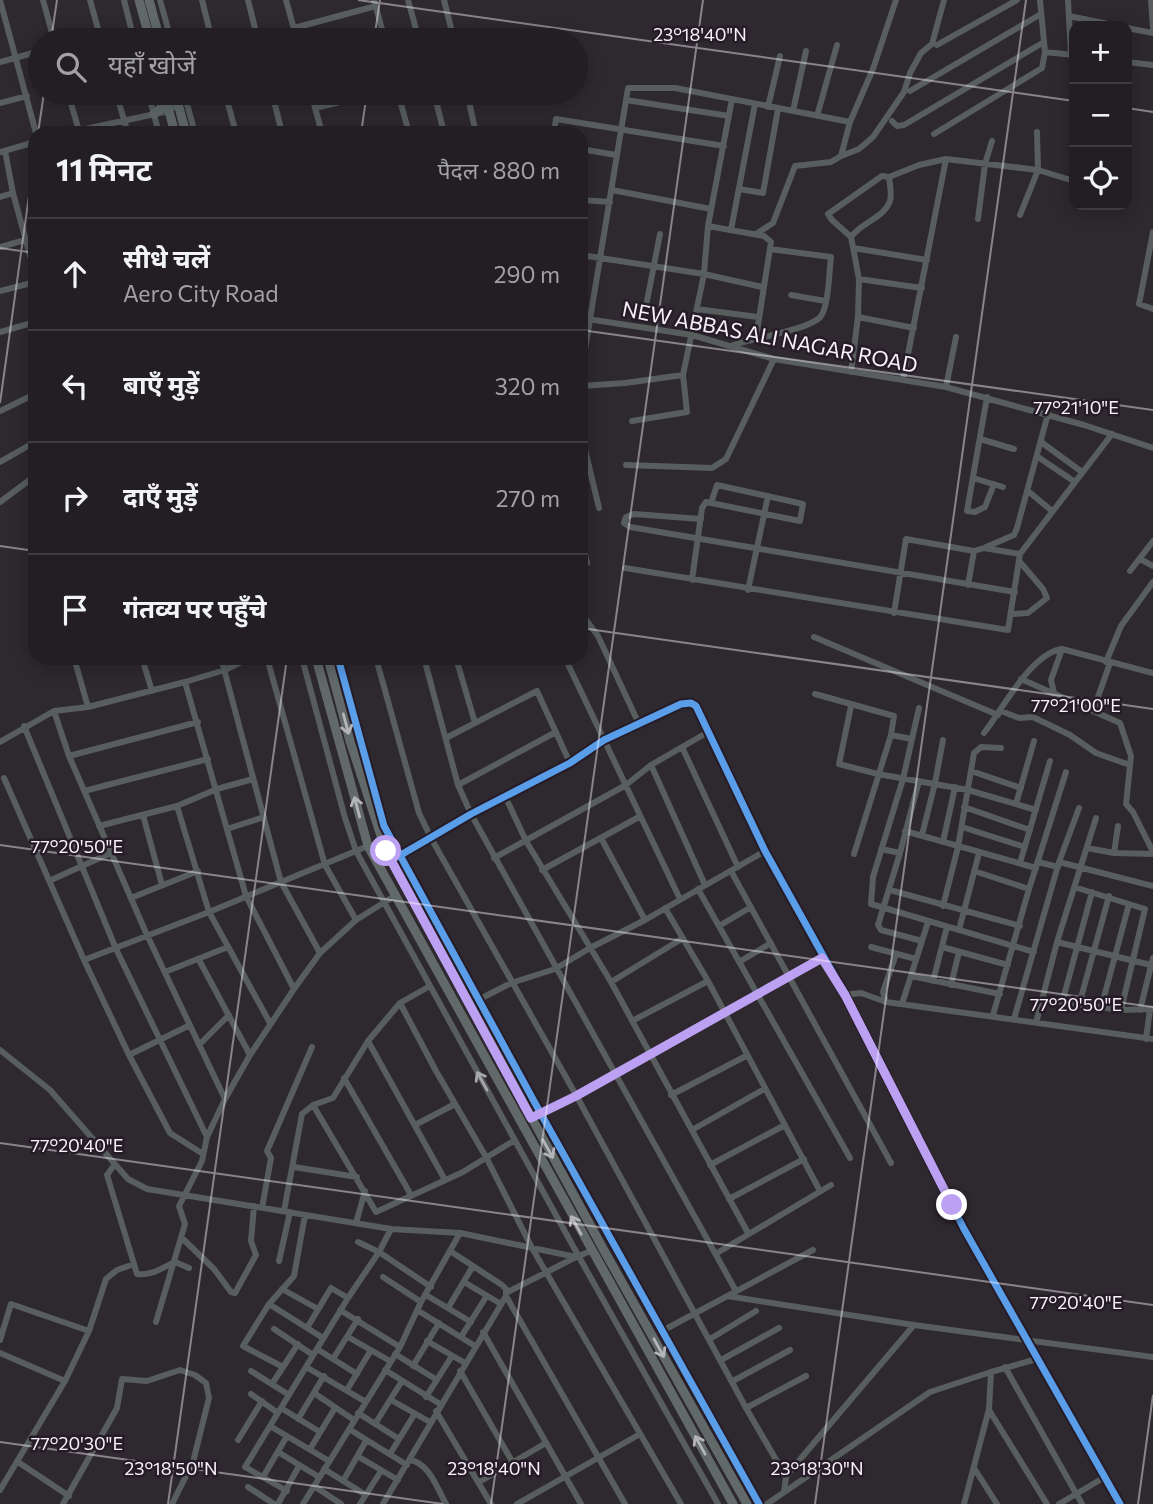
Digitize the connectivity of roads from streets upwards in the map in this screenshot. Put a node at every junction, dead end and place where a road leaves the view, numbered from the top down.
1 (0, 0) edge
2 (43, 0) edge
3 (90, 0) edge
4 (124, 0) edge
5 (139, 0) edge
6 (149, 0) edge
7 (160, 0) edge
8 (202, 0) edge
9 (248, 0) edge
10 (286, 0) edge
11 (408, 0) edge
12 (444, 0) edge
13 (895, 0) edge
14 (944, 0) edge
15 (1017, 0) edge
16 (1040, 0) edge
17 (1068, 0) edge
18 (1151, 0) edge
19 (375, 3) edge
20 (1041, 14) junction
21 (1069, 16) junction
22 (3, 20) edge
23 (1069, 21) edge
24 (1094, 21) edge
25 (51, 28) edge
26 (98, 28) edge
27 (131, 28) edge
28 (147, 28) edge
29 (157, 28) edge
30 (168, 28) edge
31 (209, 28) edge
32 (255, 28) edge
33 (294, 28) joint
34 (382, 28) edge
35 (416, 28) edge
36 (451, 28) edge
37 (1132, 29) edge
38 (1153, 31) edge
39 (1044, 42) junction
40 (837, 45) dead end
41 (937, 46) dead end
42 (806, 51) dead end
43 (1045, 52) junction
44 (28, 54) edge
45 (1069, 55) edge
46 (780, 56) dead end
47 (17, 57) junction
48 (0, 62) edge
49 (1132, 63) edge
50 (1153, 65) edge
51 (910, 91) dead end
52 (27, 96) junction
53 (732, 99) junction
54 (28, 100) edge
55 (626, 100) junction
56 (0, 103) edge
57 (755, 104) junction
58 (29, 105) edge
59 (71, 105) edge
60 (119, 105) edge
61 (151, 105) edge
62 (174, 105) edge
63 (182, 105) edge
64 (183, 105) edge
65 (228, 105) edge
66 (275, 105) edge
67 (314, 105) edge
68 (328, 105) edge
69 (401, 105) edge
70 (437, 105) edge
71 (470, 105) edge
72 (168, 107) junction
73 (768, 107) junction
74 (315, 108) junction
75 (778, 108) junction
76 (793, 111) junction
77 (154, 114) junction
78 (729, 116) junction
79 (817, 116) junction
80 (124, 121) junction
81 (892, 121) dead end
82 (850, 122) junction
83 (34, 126) edge
84 (78, 126) edge
85 (102, 126) edge
86 (126, 126) edge
87 (157, 126) edge
88 (173, 126) edge
89 (185, 126) edge
90 (192, 126) edge
91 (234, 126) edge
92 (280, 126) edge
93 (320, 126) edge
94 (407, 126) edge
95 (442, 126) edge
96 (474, 126) edge
97 (555, 126) edge
98 (622, 129) junction
99 (1037, 132) dead end
100 (934, 134) dead end
101 (992, 141) dead end
102 (28, 144) edge
103 (724, 146) junction
104 (588, 150) edge
105 (2, 151) edge
106 (617, 155) junction
107 (841, 156) junction
108 (946, 159) junction
109 (985, 164) junction
110 (1038, 170) junction
111 (889, 177) junction
112 (1069, 179) edge
113 (612, 190) junction
114 (739, 190) junction
115 (13, 194) junction
116 (0, 197) edge
117 (588, 200) edge
118 (610, 202) junction
119 (711, 209) junction
120 (1020, 215) dead end
121 (978, 219) dead end
122 (708, 226) junction
123 (731, 230) junction
124 (660, 234) dead end
125 (756, 234) junction
126 (1153, 234) edge
127 (851, 237) junction
128 (25, 240) junction
129 (0, 247) edge
130 (853, 248) junction
131 (770, 249) junction
132 (28, 250) edge
133 (588, 256) edge
134 (602, 258) junction
135 (927, 260) junction
136 (653, 266) junction
137 (704, 274) junction
138 (859, 279) junction
139 (28, 284) edge
140 (762, 287) junction
141 (922, 288) junction
142 (0, 291) edge
143 (791, 295) dead end
144 (647, 301) dead end
145 (825, 301) junction
146 (697, 309) junction
147 (1153, 309) edge
148 (758, 317) junction
149 (858, 317) junction
150 (589, 318) junction
151 (28, 324) edge
152 (588, 325) edge
153 (914, 328) junction
154 (0, 332) edge
155 (692, 335) junction
156 (956, 337) dead end
157 (756, 338) junction
158 (732, 345) junction
159 (774, 359) junction
160 (851, 372) junction
161 (683, 375) junction
162 (903, 380) junction
163 (588, 386) edge
164 (946, 387) junction
165 (28, 397) edge
166 (987, 397) junction
167 (0, 411) edge
168 (1048, 414) junction
169 (632, 421) dead end
170 (1112, 434) junction
171 (980, 439) junction
172 (1041, 442) junction
173 (28, 446) edge
174 (1153, 448) edge
175 (1014, 449) dead end
176 (1038, 457) junction
177 (588, 461) edge
178 (0, 462) edge
179 (626, 465) dead end
180 (592, 471) junction
181 (588, 472) edge
182 (1082, 472) junction
183 (973, 478) junction
184 (28, 481) edge
185 (1075, 482) junction
186 (994, 484) junction
187 (1003, 487) dead end
188 (1028, 491) junction
189 (768, 496) junction
190 (0, 502) edge
191 (711, 503) junction
192 (599, 508) dead end
193 (1052, 511) junction
194 (764, 514) junction
195 (701, 519) junction
196 (698, 539) junction
197 (1153, 541) edge
198 (984, 548) junction
199 (755, 549) junction
200 (974, 551) junction
201 (1020, 558) junction
202 (1140, 559) junction
203 (1153, 566) edge
204 (625, 568) dead end
205 (1130, 571) dead end
206 (900, 574) junction
207 (692, 580) junction
208 (1153, 582) edge
209 (968, 585) junction
210 (748, 590) junction
211 (1015, 592) junction
212 (894, 613) junction
213 (1012, 614) junction
214 (588, 622) edge
215 (814, 637) dead end
216 (1062, 649) junction
217 (1108, 662) junction
218 (76, 665) edge
219 (144, 665) edge
220 (223, 665) edge
221 (235, 665) edge
222 (269, 665) edge
223 (304, 665) edge
224 (318, 665) edge
225 (330, 665) edge
226 (340, 665) edge
227 (378, 665) edge
228 (426, 665) edge
229 (458, 665) edge
230 (568, 665) edge
231 (225, 670) junction
232 (1153, 673) edge
233 (1021, 679) junction
234 (185, 682) junction
235 (152, 691) junction
236 (1054, 693) junction
237 (815, 694) dead end
238 (851, 706) junction
239 (88, 707) junction
240 (919, 708) dead end
241 (54, 711) junction
242 (1093, 711) junction
243 (999, 713) junction
244 (198, 722) junction
245 (475, 723) junction
246 (639, 724) junction
247 (24, 726) junction
248 (556, 732) junction
249 (708, 732) junction
250 (984, 733) dead end
251 (891, 735) junction
252 (446, 737) junction
253 (912, 739) junction
254 (604, 740) junction
255 (943, 740) dead end
256 (1034, 741) dead end
257 (0, 742) edge
258 (682, 747) junction
259 (1001, 748) dead end
260 (69, 756) junction
261 (208, 759) junction
262 (1050, 761) dead end
263 (570, 763) junction
264 (651, 765) junction
265 (1130, 765) junction
266 (971, 771) junction
267 (1066, 772) dead end
268 (878, 774) junction
269 (4, 778) dead end
270 (253, 779) junction
271 (902, 779) junction
272 (919, 781) junction
273 (936, 783) junction
274 (458, 785) junction
275 (626, 785) junction
276 (955, 787) junction
277 (1021, 788) junction
278 (217, 789) junction
279 (968, 790) junction
280 (84, 791) junction
281 (505, 796) junction
282 (1016, 804) junction
283 (177, 806) junction
284 (964, 807) junction
285 (1079, 808) dead end
286 (1036, 810) junction
287 (471, 814) junction
288 (143, 816) junction
289 (264, 817) junction
290 (639, 817) junction
291 (1096, 818) dead end
292 (99, 826) junction
293 (1118, 826) dead end
294 (962, 827) junction
295 (227, 830) junction
296 (1030, 830) junction
297 (905, 831) junction
298 (922, 835) junction
299 (431, 838) junction
300 (601, 838) junction
301 (526, 841) junction
302 (943, 842) junction
303 (368, 846) junction
304 (1025, 846) junction
305 (958, 847) junction
306 (1087, 848) junction
307 (881, 849) junction
308 (356, 851) junction
309 (765, 851) junction
310 (111, 853) junction
311 (854, 853) dead end
312 (901, 853) junction
313 (979, 853) junction
314 (1114, 853) junction
315 (1153, 853) edge
316 (399, 856) junction
317 (494, 858) junction
318 (1020, 863) junction
319 (1058, 864) junction
320 (325, 865) junction
321 (1037, 865) junction
322 (82, 866) junction
323 (735, 869) junction
324 (1080, 869) junction
325 (542, 870) junction
326 (198, 871) junction
327 (974, 871) junction
328 (51, 880) junction
329 (281, 882) junction
330 (705, 885) junction
331 (162, 886) junction
332 (1153, 886) edge
333 (1074, 887) junction
334 (1029, 888) junction
335 (698, 889) junction
336 (890, 890) junction
337 (1092, 892) junction
338 (396, 895) junction
339 (246, 896) junction
340 (1109, 896) junction
341 (131, 898) junction
342 (680, 899) junction
343 (384, 903) junction
344 (1129, 904) junction
345 (943, 906) junction
346 (751, 907) junction
347 (665, 908) junction
348 (883, 909) junction
349 (964, 911) junction
350 (209, 912) junction
351 (356, 920) junction
352 (645, 920) junction
353 (928, 922) junction
354 (719, 926) junction
355 (1020, 926) junction
356 (947, 927) junction
357 (959, 930) junction
358 (147, 935) junction
359 (683, 938) junction
360 (922, 941) junction
361 (1057, 942) junction
362 (771, 943) junction
363 (1014, 946) junction
364 (228, 947) junction
365 (871, 947) dead end
366 (942, 947) junction
367 (1077, 947) junction
368 (590, 948) junction
369 (116, 949) junction
370 (1094, 951) junction
371 (959, 952) junction
372 (1034, 952) junction
373 (320, 953) junction
374 (896, 954) junction
375 (1114, 956) junction
376 (822, 958) junction
377 (916, 959) junction
378 (84, 960) junction
379 (199, 960) junction
380 (1133, 960) junction
381 (1152, 961) edge
382 (739, 962) junction
383 (1008, 965) junction
384 (555, 969) junction
385 (165, 972) junction
386 (790, 976) junction
387 (911, 976) junction
388 (708, 981) junction
389 (933, 981) junction
390 (611, 982) junction
391 (511, 983) junction
392 (951, 985) junction
393 (430, 986) junction
394 (293, 989) junction
395 (757, 994) junction
396 (1000, 994) junction
397 (845, 995) junction
398 (1041, 999) junction
399 (474, 1002) junction
400 (886, 1002) junction
401 (400, 1003) junction
402 (1062, 1003) junction
403 (902, 1004) junction
404 (1079, 1005) junction
405 (1101, 1008) junction
406 (458, 1009) junction
407 (1152, 1009) edge
408 (1121, 1010) junction
409 (1140, 1010) junction
410 (724, 1013) junction
411 (229, 1015) junction
412 (993, 1015) junction
413 (1014, 1019) junction
414 (632, 1021) junction
415 (270, 1023) junction
416 (1036, 1023) junction
417 (190, 1025) junction
418 (1150, 1039) edge
419 (161, 1040) junction
420 (368, 1041) junction
421 (199, 1045) junction
422 (312, 1047) dead end
423 (0, 1050) edge
424 (650, 1053) junction
425 (129, 1055) junction
426 (250, 1055) junction
427 (746, 1056) junction
428 (614, 1074) junction
429 (344, 1078) junction
430 (764, 1089) junction
431 (671, 1095) junction
432 (576, 1096) junction
433 (225, 1100) junction
434 (455, 1104) junction
435 (313, 1105) junction
436 (536, 1116) junction
437 (415, 1125) junction
438 (785, 1125) junction
439 (692, 1130) junction
440 (207, 1137) junction
441 (514, 1140) junction
442 (204, 1154) junction
443 (486, 1157) junction
444 (850, 1158) dead end
445 (804, 1159) junction
446 (891, 1163) dead end
447 (116, 1164) junction
448 (710, 1166) junction
449 (294, 1167) junction
450 (357, 1177) junction
451 (445, 1180) junction
452 (831, 1185) dead end
453 (365, 1190) junction
454 (820, 1191) junction
455 (411, 1195) junction
456 (183, 1196) junction
457 (729, 1199) junction
458 (254, 1206) junction
459 (262, 1208) junction
460 (287, 1212) junction
461 (305, 1215) junction
462 (356, 1223) junction
463 (391, 1228) junction
464 (460, 1233) junction
465 (748, 1233) junction
466 (182, 1238) junction
467 (358, 1242) dead end
468 (532, 1248) junction
469 (813, 1250) dead end
470 (450, 1251) junction
471 (591, 1251) junction
472 (379, 1252) junction
473 (717, 1253) junction
474 (577, 1257) junction
475 (279, 1261) dead end
476 (175, 1262) junction
477 (134, 1264) junction
478 (473, 1266) junction
479 (189, 1268) dead end
480 (547, 1273) junction
481 (383, 1277) dead end
482 (464, 1282) junction
483 (431, 1287) junction
484 (282, 1289) junction
485 (736, 1291) junction
486 (506, 1294) junction
487 (727, 1296) junction
488 (486, 1297) junction
489 (348, 1298) junction
490 (424, 1299) junction
491 (269, 1304) junction
492 (501, 1304) junction
493 (448, 1308) junction
494 (318, 1309) junction
495 (340, 1310) junction
496 (417, 1310) junction
497 (756, 1311) dead end
498 (695, 1312) junction
499 (358, 1319) junction
500 (156, 1322) dead end
501 (471, 1322) junction
502 (439, 1323) junction
503 (914, 1325) junction
504 (307, 1328) junction
505 (779, 1328) dead end
506 (274, 1329) dead end
507 (89, 1331) junction
508 (662, 1331) junction
509 (483, 1332) junction
510 (348, 1336) junction
511 (461, 1337) junction
512 (323, 1338) junction
513 (710, 1339) junction
514 (0, 1340) edge
515 (1026, 1340) junction
516 (427, 1341) junction
517 (298, 1344) junction
518 (475, 1346) junction
519 (400, 1347) junction
520 (371, 1350) junction
521 (790, 1350) dead end
522 (315, 1352) junction
523 (0, 1353) edge
524 (395, 1354) junction
525 (452, 1356) junction
526 (1153, 1357) edge
527 (333, 1359) junction
528 (1037, 1359) junction
529 (721, 1360) junction
530 (390, 1362) junction
531 (465, 1363) junction
532 (413, 1366) junction
533 (283, 1367) junction
534 (306, 1367) junction
535 (1005, 1367) junction
536 (385, 1370) junction
537 (251, 1371) dead end
538 (460, 1371) junction
539 (990, 1372) junction
540 (357, 1374) junction
541 (324, 1376) junction
542 (806, 1376) dead end
543 (437, 1380) junction
544 (65, 1381) junction
545 (402, 1381) junction
546 (733, 1381) junction
547 (272, 1384) junction
548 (347, 1390) junction
549 (314, 1393) junction
550 (251, 1394) dead end
551 (289, 1395) junction
552 (426, 1396) junction
553 (391, 1399) junction
554 (262, 1401) junction
555 (366, 1402) junction
556 (335, 1408) junction
557 (438, 1408) junction
558 (746, 1408) junction
559 (989, 1409) junction
560 (279, 1410) junction
561 (414, 1415) junction
562 (356, 1417) junction
563 (298, 1419) junction
564 (430, 1422) junction
565 (376, 1424) junction
566 (270, 1426) junction
567 (349, 1429) junction
568 (320, 1432) junction
569 (640, 1434) junction
570 (287, 1436) junction
571 (400, 1438) junction
572 (238, 1440) dead end
573 (366, 1441) junction
574 (547, 1443) junction
575 (310, 1449) junction
576 (278, 1452) junction
577 (390, 1454) junction
578 (359, 1457) junction
579 (599, 1458) junction
580 (329, 1461) junction
581 (18, 1462) junction
582 (408, 1463) junction
583 (513, 1463) junction
584 (299, 1466) junction
585 (974, 1468) junction
586 (324, 1469) junction
587 (381, 1471) junction
588 (263, 1477) junction
589 (319, 1477) junction
590 (565, 1477) junction
591 (786, 1477) junction
592 (1105, 1477) junction
593 (398, 1480) junction
594 (343, 1481) junction
595 (479, 1482) junction
596 (314, 1486) junction
597 (248, 1487) dead end
598 (0, 1490) edge
599 (287, 1491) junction
600 (784, 1492) junction
601 (1076, 1493) junction
602 (366, 1495) junction
603 (69, 1496) junction
604 (329, 1501) edge
605 (272, 1503) edge
606 (63, 1504) edge
607 (172, 1504) edge
608 (303, 1504) edge
609 (341, 1504) edge
610 (360, 1504) edge
611 (383, 1504) edge
612 (446, 1504) edge
613 (491, 1504) edge
614 (517, 1504) edge
615 (581, 1504) edge
616 (625, 1504) edge
617 (681, 1504) edge
618 (719, 1504) edge
619 (733, 1504) edge
620 (747, 1504) edge
621 (760, 1504) edge
622 (767, 1504) edge
623 (964, 1504) edge
624 (998, 1504) edge
625 (1047, 1504) edge
626 (1059, 1504) edge
627 (1082, 1504) edge
628 (1120, 1504) edge

1 - 22 street
2 - 25 street
3 - 26 street
4 - 27 street
5 - 28 street
6 - 29 street
7 - 30 street
8 - 31 street
9 - 32 street
10 - 33 street
11 - 35 street
12 - 36 street
13 - 82 street
14 - 107 street
15 - 41 street
16 - 20 street
17 - 21 street
18 - 38 street
19 - 33 street
19 - 34 street
20 - 39 street
20 - 51 street
21 - 23 street
21 - 24 street
22 - 47 street
37 - 38 street
39 - 43 street
39 - 81 street
40 - 79 street
42 - 76 street
43 - 45 street
43 - 100 street
44 - 47 street
46 - 73 street
47 - 48 street
47 - 52 street
49 - 50 street
52 - 54 street
52 - 56 street
53 - 55 street
53 - 57 street
53 - 78 street
55 - 78 street
55 - 98 street
57 - 73 street
57 - 114 street
58 - 83 street
59 - 84 street
60 - 80 street
61 - 77 street
62 - 72 street
63 - 89 street
64 - 90 street
65 - 91 street
66 - 92 street
67 - 74 street
68 - 74 street
69 - 94 street
70 - 95 street
71 - 96 street
72 - 77 street
72 - 88 street
73 - 75 street
74 - 93 street
75 - 76 street
75 - 114 street
76 - 79 street
77 - 80 street
77 - 87 street
78 - 103 street
79 - 82 street
80 - 85 street
80 - 86 street
82 - 107 street
97 - 98 street
98 - 103 street
98 - 106 street
99 - 110 street
101 - 109 street
102 - 105 street
103 - 119 street
104 - 106 street
105 - 115 street
106 - 113 street
107 - 125 street
108 - 109 street
108 - 111 street
108 - 135 street
109 - 110 street
109 - 121 street
110 - 112 street
110 - 120 street
111 - 127 street
111 - 127 street
113 - 118 street
113 - 119 street
114 - 123 street
115 - 116 street
115 - 128 street
117 - 118 street
118 - 134 street
119 - 122 street
122 - 123 street
122 - 137 street
123 - 125 street
124 - 136 street
125 - 131 street
126 - 147 street
127 - 130 street
128 - 129 street
128 - 132 street
130 - 135 street
130 - 138 street
131 - 140 street
131 - 145 street
133 - 134 street
134 - 136 street
134 - 150 street
135 - 141 street
136 - 137 street
136 - 144 street
137 - 140 street
137 - 146 street
138 - 141 street
138 - 149 street
139 - 142 street
140 - 148 street
141 - 153 street
143 - 145 street
145 - 157 street
146 - 148 street
146 - 155 street
148 - 157 street
149 - 153 street
149 - 160 street
150 - 152 street
150 - 155 street, NEW ABBAS ALI NAGAR ROAD
151 - 154 street
153 - 162 street
155 - 158 street, NEW ABBAS ALI NAGAR ROAD
155 - 161 street
156 - 164 street
157 - 158 street
158 - 159 street, NEW ABBAS ALI NAGAR ROAD
159 - 160 street, NEW ABBAS ALI NAGAR ROAD
159 - 179 street
160 - 162 street, NEW ABBAS ALI NAGAR ROAD
161 - 163 street
161 - 169 street
162 - 164 street, NEW ABBAS ALI NAGAR ROAD
164 - 166 street, NEW ABBAS ALI NAGAR ROAD
165 - 167 street
166 - 168 street, NEW ABBAS ALI NAGAR ROAD
166 - 171 street
168 - 170 street, NEW ABBAS ALI NAGAR ROAD
168 - 172 street
170 - 174 street, NEW ABBAS ALI NAGAR ROAD
170 - 182 street
171 - 175 street
171 - 183 street
172 - 176 street
172 - 182 street
173 - 178 street
176 - 185 street
176 - 188 street
177 - 180 street
180 - 181 street
180 - 192 street
182 - 185 street
183 - 186 street
183 - 186 street
184 - 190 street
185 - 193 street
186 - 187 street
188 - 193 street
188 - 198 street
189 - 191 street
189 - 194 street
189 - 194 street
191 - 194 street
191 - 195 street
193 - 201 street
194 - 199 street
195 - 196 street
195 - 196 street
196 - 199 street
196 - 207 street
197 - 202 street
198 - 200 street
198 - 201 street
199 - 206 street
199 - 210 street
200 - 206 street
200 - 209 street
201 - 211 street
201 - 213 street
202 - 203 street
202 - 205 street
204 - 207 street
206 - 209 street
206 - 212 street
207 - 210 street
208 - 217 street
209 - 211 street
210 - 212 street
211 - 213 street
212 - 213 street
214 - 246 street
215 - 243 street
216 - 217 street
216 - 233 street
216 - 236 street
217 - 232 street
217 - 242 street
218 - 239 street
219 - 235 street
220 - 231 street
221 - 231 street
222 - 320 street
223 - 308 street
303 -> 224 street
225 -> 399 street
226 - 316 street
227 - 299 street
228 - 252 street
229 - 245 street
230 - 254 street
231 - 234 street
231 - 270 street
233 - 236 street
233 - 243 street
234 - 235 street
234 - 244 street
235 - 239 street
236 - 242 street
237 - 238 street
238 - 251 street
238 - 268 street
239 - 241 street
240 - 253 street
241 - 247 street
241 - 260 street
242 - 265 street
243 - 250 street
243 - 265 street
244 - 260 street
244 - 261 street
245 - 248 street
245 - 252 street
246 - 249 street
246 - 254 street
247 - 257 street
247 - 322 street
248 - 263 street
248 - 274 street
249 - 258 street
249 - 309 street
251 - 253 street
251 - 268 street
252 - 274 street
253 - 271 street
254 - 263 street
254 - 275 street
255 - 273 street
256 - 277 street
258 - 264 street
258 - 323 street
259 - 266 street
260 - 280 street
261 - 278 street
261 - 280 street
262 - 286 street
263 - 281 street
264 - 275 street
264 - 330 street
265 - 315 street
266 - 277 street
266 - 279 street
267 - 321 street
268 - 271 street
268 - 311 street
269 - 328 street
270 - 278 street
270 - 289 street
271 - 272 street
271 - 307 street
272 - 273 street
272 - 297 street
273 - 276 street
273 - 298 street
274 - 287 street
275 - 290 street
275 - 301 street
276 - 279 street
276 - 302 street
277 - 282 street
278 - 283 street
278 - 295 street
279 - 282 street
279 - 284 street
280 - 292 street
281 - 287 street
281 - 301 street
282 - 286 street
283 - 288 street
283 - 326 street
284 - 294 street
284 - 296 street
285 - 319 street
286 - 296 street
287 - 299 street
287 - 317 street
288 - 292 street
288 - 331 street
289 - 295 street
289 - 329 street
290 - 300 street
290 - 342 street
291 - 306 street
292 - 310 street
293 - 314 street
294 - 304 street
294 - 305 street
295 - 339 street
296 - 304 street
297 - 298 street
297 - 312 street
298 - 302 street
299 - 316 street
299 - 391 street
300 - 325 street
300 - 352 street
301 - 317 street
301 - 325 street
302 - 305 street
303 - 308 street
303 - 338 street
304 - 318 street
305 - 313 street
305 - 345 street
306 - 314 street
306 - 324 street
307 - 312 street
307 - 348 street
308 - 320 street
308 - 343 street
309 - 323 street
309 - 376 street
310 - 322 street
310 - 341 street
312 - 336 street
313 - 318 street
313 - 327 street
314 - 315 street
316 - 399 street
317 - 384 street
318 - 321 street
319 - 321 street
319 - 324 street
319 - 372 street
320 - 329 street
320 - 351 street
321 - 334 street
322 - 328 street
322 - 369 street
323 - 330 street
323 - 346 street
324 - 332 street
324 - 333 street
325 - 368 street
326 - 331 street
326 - 350 street
327 - 334 street
327 - 349 street
328 - 378 street
329 - 339 street
329 - 373 street
330 - 335 street
331 - 341 street
333 - 337 street
333 - 361 street
334 - 355 street
335 - 342 street
335 - 354 street
336 - 345 street
336 - 348 street
337 - 340 street
337 - 367 street
338 - 343 street
338 - 406 street
339 - 350 street
339 - 394 street
340 - 344 street
340 - 370 street
341 - 358 street
342 - 347 street
343 - 351 street
343 - 393 street
344 - 375 street
344 - 380 street
345 - 349 street
346 - 354 street
346 - 362 street
347 - 352 street
347 - 359 street
348 - 353 street
348 - 360 street
349 - 355 street
349 - 357 street
350 - 358 street
350 - 364 street
351 - 373 street
352 - 368 street
353 - 356 street
353 - 360 street
354 - 382 street
355 - 363 street
356 - 357 street
356 - 366 street
357 - 363 street
358 - 369 street
358 - 385 street
359 - 388 street
359 - 390 street
360 - 377 street
361 - 367 street
361 - 398 street
362 - 382 street
362 - 386 street
363 - 372 street
363 - 383 street
364 - 379 street
364 - 415 street
365 - 374 street
366 - 371 street
366 - 389 street
367 - 370 street
367 - 402 street
368 - 384 street
368 - 390 street
369 - 378 street
369 - 419 street
370 - 375 street
370 - 404 street
371 - 383 street
371 - 392 street
372 - 413 street
373 - 394 street
374 - 377 street
374 - 400 street
375 - 380 street
375 - 405 street
376 - 386 street
376 - 397 street
377 - 387 street
378 - 425 street
379 - 385 street
379 - 411 street
380 - 381 street
380 - 408 street
381 - 409 street
382 - 395 street
383 - 396 street
384 - 391 street
384 - 428 street
385 - 417 street
386 - 395 street
386 - 446 street
387 - 389 street
387 - 403 street
388 - 410 street
388 - 414 street
389 - 392 street
390 - 414 street
391 - 399 street
391 - 432 street
392 - 396 street
393 - 401 street
441 -> 393 street
394 - 415 street
395 - 410 street
395 - 444 street
396 - 412 street
397 - 400 street
397 - 515 street
398 - 402 street
398 - 416 street
399 - 406 street
399 - 436 street
400 - 403 street
401 - 420 street
401 - 434 street
402 - 404 street
403 - 412 street
404 - 405 street
405 - 408 street
471 -> 406 street
407 - 409 street
407 - 418 street
408 - 409 street
410 - 424 street
410 - 427 street
411 - 421 street
411 - 426 street
412 - 413 street
413 - 416 street
414 - 424 street
415 - 426 street
416 - 418 street
417 - 419 street
417 - 421 street
419 - 425 street
419 - 440 street
420 - 429 street
420 - 437 street
421 - 433 street
422 - 459 street
423 - 447 street
424 - 428 street
424 - 431 street
425 - 442 street
426 - 433 street
427 - 430 street
427 - 431 street
428 - 432 street
428 - 473 street
429 - 435 street
429 - 455 street
430 - 438 street
430 - 439 street
431 - 439 street
432 - 436 street
432 - 498 street
433 - 440 street
434 - 437 street
434 - 443 street
435 - 449 street
435 - 450 street
436 - 508 street
436 -> 620 street
437 - 451 street
438 - 445 street
438 - 448 street
439 - 448 street
440 - 442 street
441 - 443 street
441 - 474 street
442 - 456 street
443 - 451 street
443 - 468 street
445 - 454 street
445 - 457 street
447 - 456 street
447 - 477 street
448 - 457 street
449 - 450 street
449 - 460 street
450 - 453 street
451 - 455 street
452 - 454 street
453 - 455 street
453 - 462 street
454 - 465 street
456 - 458 street
456 - 466 street
457 - 465 street
458 - 459 street
458 - 466 street
459 - 460 street
460 - 461 street
460 - 475 street
461 - 462 street
461 - 484 street
462 - 463 street
463 - 464 street
463 - 472 street
464 - 468 street
464 - 470 street
465 - 473 street
466 - 476 street
467 - 472 street
468 - 474 street
468 - 480 street
469 - 485 street
470 - 478 street
470 - 483 street
471 - 474 street
619 -> 471 street
472 - 483 street
472 - 489 street
473 - 485 street
474 - 480 street
474 - 618 street
476 - 477 street
476 - 479 street
476 - 500 street
477 - 507 street
478 - 482 street
478 - 486 street
480 - 486 street
480 - 569 street
481 - 490 street
482 - 488 street
482 - 493 street
483 - 490 street
484 - 491 street
484 - 494 street
485 - 487 street
486 - 492 street
486 - 579 street
487 - 498 street
487 - 503 street
488 - 492 street
488 - 501 street
489 - 494 street
489 - 495 street
490 - 493 street
490 - 496 street
491 - 504 street
491 - 533 street
492 - 509 street
493 - 501 street
494 - 504 street
495 - 499 street
495 - 512 street
496 - 502 street
496 - 519 street
497 - 513 street
498 - 508 street
498 - 513 street
499 - 510 street
499 - 519 street
501 - 511 street
502 - 511 street
502 - 516 street
503 - 515 street
503 - 591 street
504 - 512 street
505 - 529 street
506 - 517 street
507 - 514 street
507 - 544 street
508 - 621 street
509 - 518 street
509 - 574 street
510 - 520 street
510 - 527 street
511 - 518 street
512 - 522 street
513 - 529 street
515 - 526 street
515 - 528 street
516 - 525 street
516 - 532 street
517 - 522 street
517 - 533 street
518 - 531 street
519 - 524 street
520 - 530 street
520 - 540 street
521 - 546 street
522 - 527 street
522 - 534 street
523 - 544 street
524 - 530 street
524 - 532 street
525 - 531 street
525 - 543 street
527 - 540 street
528 - 535 street
528 - 592 street
529 - 546 street
530 - 536 street
531 - 538 street
532 - 543 street
533 - 547 street
534 - 541 street
534 - 551 street
535 - 539 street
535 - 601 street
536 - 545 street
536 - 555 street
537 - 547 street
538 - 557 street
538 - 583 street
539 - 559 street
539 - 600 street
540 - 548 street
541 - 548 street
541 - 549 street
542 - 558 street
543 - 552 street
544 - 581 street
545 - 552 street
545 - 553 street
546 - 558 street
547 - 551 street
548 - 555 street
549 - 556 street
549 - 563 street
550 - 554 street
551 - 560 street
552 - 557 street
553 - 561 street
553 - 565 street
554 - 560 street
554 - 572 street
555 - 562 street
556 - 562 street
556 - 568 street
557 - 564 street
557 - 595 street
558 - 591 street
559 - 585 street
559 - 625 street
560 - 563 street
560 - 566 street
561 - 564 street
561 - 571 street
562 - 565 street
562 - 567 street
563 - 568 street
564 - 582 street
565 - 571 street
566 - 570 street
566 - 588 street
567 - 573 street
567 - 580 street
568 - 575 street
569 - 579 street
569 - 617 street
570 - 575 street
570 - 576 street
571 - 577 street
573 - 577 street
573 - 578 street
574 - 583 street
574 - 590 street
575 - 580 street
576 - 584 street
576 - 588 street
577 - 582 street
578 - 587 street
578 - 594 street
579 - 590 street
579 - 616 street
580 - 586 street
581 - 598 street
581 - 603 street
582 - 593 street
582 - 612 street
583 - 595 street
584 - 589 street
584 - 599 street
585 - 623 street
585 - 624 street
586 - 589 street
586 - 594 street
587 - 593 street
587 - 602 street
588 - 599 street
589 - 596 street
590 - 614 street
590 - 615 street
591 - 600 street
592 - 601 street
592 - 628 street
593 - 611 street
594 - 602 street
595 - 613 street
596 - 604 street
596 - 608 street
597 - 605 street
599 - 605 street
600 - 622 street
601 - 626 street
601 - 627 street
602 - 610 street
603 - 606 street
603 - 607 street
604 - 609 street

